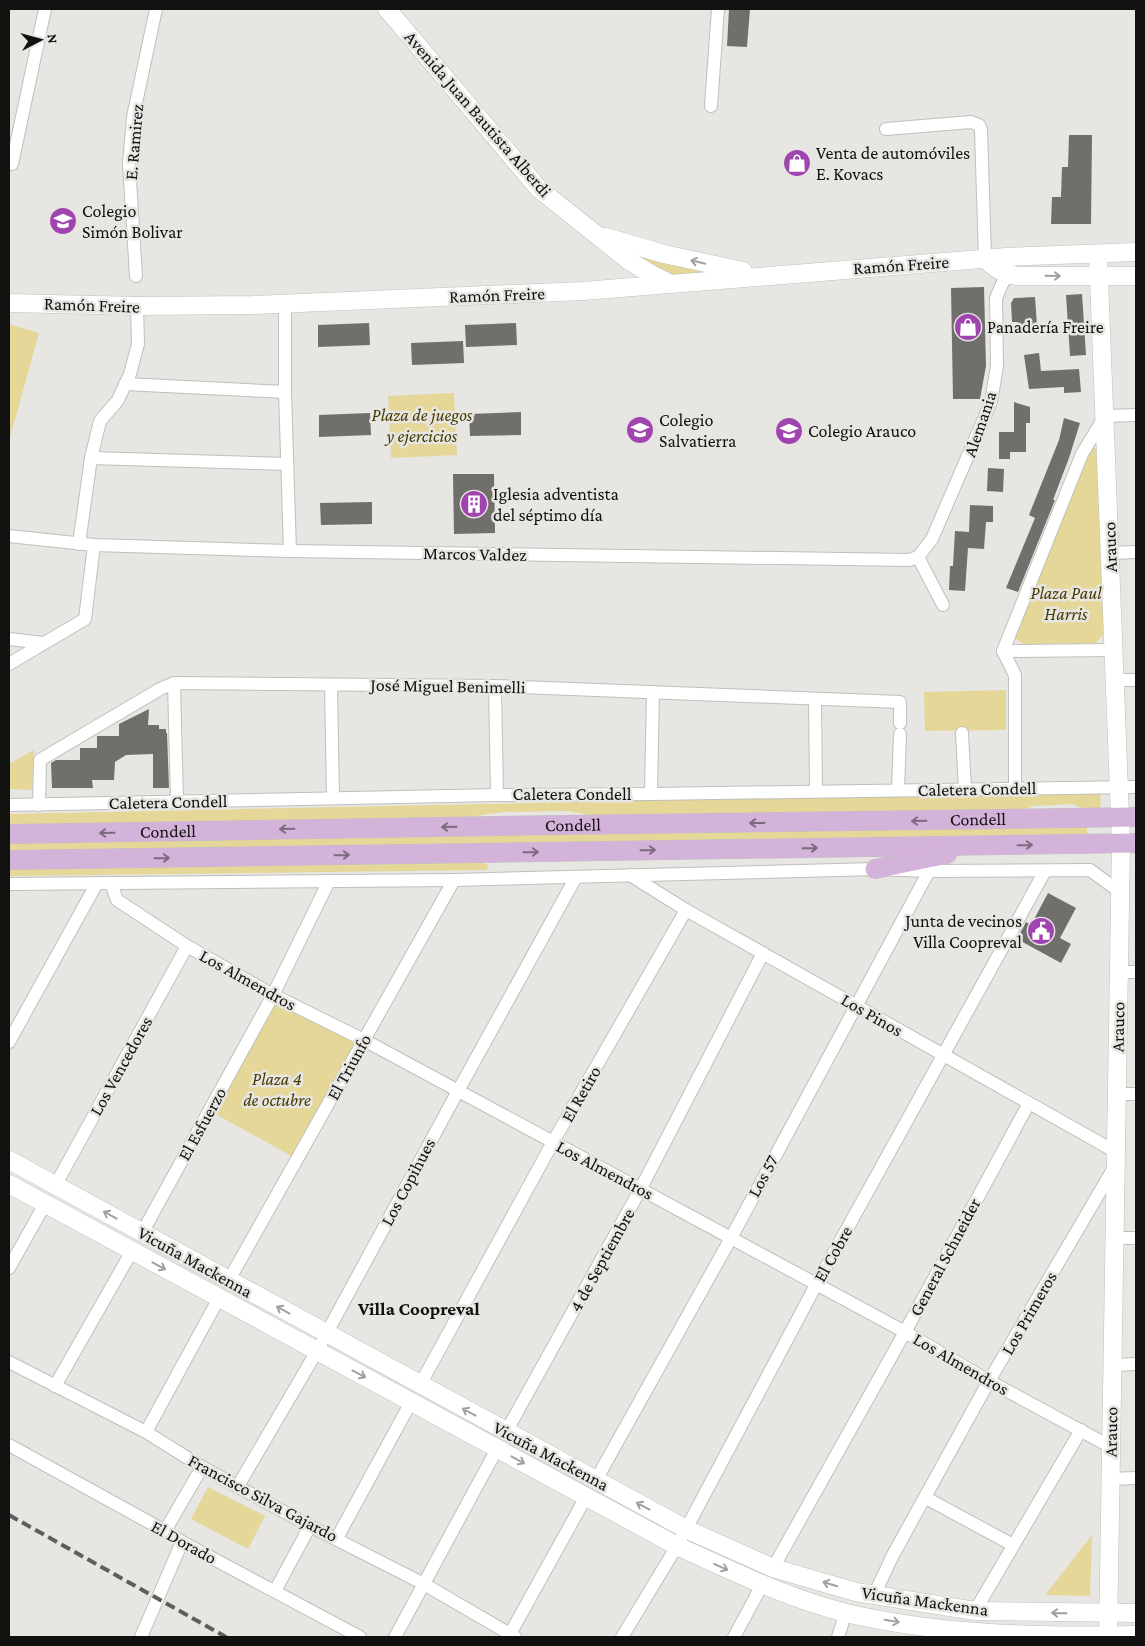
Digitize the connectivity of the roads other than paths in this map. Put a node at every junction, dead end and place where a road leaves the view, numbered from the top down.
1 (45, 9) edge
2 (156, 9) edge
3 (387, 9) edge
4 (718, 9) edge
5 (711, 106) dead end
6 (886, 129) dead end
7 (12, 164) dead end
8 (590, 231) junction
9 (1136, 252) edge
10 (1098, 254) junction
11 (1032, 256) junction
12 (984, 259) junction
13 (628, 260) junction
14 (781, 274) junction
15 (1008, 275) junction
16 (136, 276) dead end
17 (1136, 276) edge
18 (1099, 277) junction
19 (670, 284) junction
20 (621, 288) junction
21 (9, 303) edge
22 (285, 304) junction
23 (137, 306) junction
24 (125, 384) junction
25 (285, 392) junction
26 (1136, 415) edge
27 (1104, 416) junction
28 (91, 458) junction
29 (287, 464) junction
30 (9, 536) edge
31 (79, 544) junction
32 (94, 545) junction
33 (290, 551) junction
34 (1136, 552) edge
35 (1110, 553) junction
36 (918, 557) junction
37 (943, 605) dead end
38 (9, 639) edge
39 (44, 643) junction
40 (1113, 650) junction
41 (1003, 651) junction
42 (9, 664) edge
43 (1114, 680) junction
44 (1136, 680) edge
45 (174, 683) junction
46 (331, 685) junction
47 (495, 686) junction
48 (653, 692) junction
49 (815, 699) junction
50 (962, 733) dead end
51 (1128, 787) edge
52 (1015, 788) junction
53 (965, 789) junction
54 (898, 790) junction
55 (816, 791) junction
56 (651, 794) junction
57 (497, 795) junction
58 (333, 798) junction
59 (177, 801) junction
60 (39, 805) junction
61 (9, 806) edge
62 (1128, 818) edge
63 (9, 834) edge
64 (1129, 843) edge
65 (994, 845) junction
66 (9, 860) edge
67 (875, 868) junction
68 (929, 871) junction
69 (1045, 871) junction
70 (630, 875) junction
71 (576, 877) junction
72 (454, 880) junction
73 (329, 881) junction
74 (96, 883) junction
75 (111, 883) junction
76 (9, 884) edge
77 (1120, 892) junction
78 (686, 910) junction
79 (187, 946) junction
80 (764, 954) junction
81 (1128, 972) edge
82 (273, 995) junction
83 (855, 1005) junction
84 (364, 1040) junction
85 (9, 1042) edge
86 (942, 1056) junction
87 (458, 1091) junction
88 (1117, 1094) junction
89 (1136, 1094) edge
90 (1029, 1103) junction
91 (553, 1142) junction
92 (1116, 1158) junction
93 (9, 1160) edge
94 (9, 1184) edge
95 (56, 1186) junction
96 (640, 1190) junction
97 (45, 1204) junction
98 (142, 1233) junction
99 (731, 1238) junction
100 (1114, 1238) junction
101 (1136, 1238) edge
102 (132, 1251) junction
103 (9, 1268) edge
104 (229, 1280) junction
105 (816, 1285) junction
106 (219, 1298) junction
107 (904, 1332) junction
108 (326, 1334) junction
109 (316, 1351) junction
110 (9, 1362) edge
111 (1136, 1364) edge
112 (1112, 1365) junction
113 (989, 1381) junction
114 (420, 1385) junction
115 (55, 1386) junction
116 (411, 1402) junction
117 (1081, 1430) junction
118 (146, 1432) junction
119 (506, 1432) junction
120 (9, 1445) edge
121 (1111, 1446) junction
122 (497, 1449) junction
123 (202, 1467) junction
124 (1136, 1478) edge
125 (1110, 1479) junction
126 (596, 1480) junction
127 (238, 1486) junction
128 (586, 1497) junction
129 (926, 1498) junction
130 (310, 1526) junction
131 (686, 1529) junction
132 (165, 1531) junction
133 (337, 1538) junction
134 (182, 1542) junction
135 (1013, 1545) junction
136 (676, 1546) junction
137 (773, 1568) junction
138 (424, 1584) junction
139 (762, 1585) junction
140 (275, 1591) junction
141 (874, 1595) junction
142 (975, 1611) junction
143 (846, 1612) junction
144 (1136, 1613) edge
145 (1108, 1614) junction
146 (946, 1633) edge
147 (1136, 1635) edge
148 (512, 1636) edge
149 (1049, 1636) edge
150 (1108, 1636) edge
151 (141, 1637) edge
152 (360, 1637) edge
153 (394, 1637) edge
154 (622, 1637) edge
155 (734, 1637) edge
156 (838, 1637) edge

1 - 7 street
2 - 16 street, E. Ramirez
3 - 8 main road, Avenida Juan Bautista Alberdi
4 - 5 street
6 - 12 street
8 - 13 main road, Avenida Juan Bautista Alberdi
14 -> 8 main road
9 - 10 main road, Ramón Freire
10 - 11 main road, Ramón Freire
10 - 18 main road, Arauco
11 - 12 main road, Ramón Freire
11 - 15 main road
12 - 14 main road, Ramón Freire
12 - 15 main road
13 - 19 main road, Avenida Juan Bautista Alberdi
13 - 20 main road
14 - 19 main road, Ramón Freire
15 -> 18 main road
15 - 36 street, Alemania
17 - 18 main road
18 - 27 main road, Arauco
19 - 20 main road, Ramón Freire
20 - 22 main road, Ramón Freire
21 - 23 main road, Ramón Freire
22 - 23 main road, Ramón Freire
22 - 25 street
23 - 24 street
24 - 25 street
24 - 28 street
25 - 29 street
26 - 27 street
27 - 35 main road, Arauco
27 - 41 street
28 - 29 street
28 - 31 street
29 - 33 street
30 - 31 street, Marcos Valdez
31 - 32 street, Marcos Valdez
32 - 33 street, Marcos Valdez
32 - 39 street
33 - 36 street, Marcos Valdez
34 - 35 street
35 - 40 main road, Arauco
36 - 37 street
38 - 39 street
39 - 42 street
40 - 41 street
40 - 43 main road, Arauco
41 - 52 street
43 - 44 street
43 - 51 main road, Arauco
45 - 46 street, José Miguel Benimelli
45 - 59 street
45 - 60 street, José Miguel Benimelli
46 - 47 street, José Miguel Benimelli
46 - 58 street
47 - 48 street, José Miguel Benimelli
47 - 57 street
48 - 49 street, José Miguel Benimelli
48 - 56 street
49 - 54 street, José Miguel Benimelli
49 - 55 street
50 - 53 street
51 - 52 street, Caletera Condell
51 - 62 main road, Arauco
52 - 53 street, Caletera Condell
53 - 54 street, Caletera Condell
54 - 55 street, Caletera Condell
55 - 56 street, Caletera Condell
56 - 57 street, Caletera Condell
57 - 58 street, Caletera Condell
58 - 59 street, Caletera Condell
59 - 60 street, Caletera Condell
60 - 61 street, Caletera Condell
62 -> 63 main road, Condell
62 - 64 main road, Arauco
65 -> 64 main road, Condell
64 - 77 main road, Arauco
66 -> 65 main road, Condell
65 - 67 main road
67 - 68 street
67 - 70 street
68 - 69 street
68 - 83 street, Los 57
69 - 77 street
69 - 86 street, El Cobre
70 - 71 street
70 - 78 street, Los Pinos
71 - 72 street
71 - 87 street, Los Copihues
72 - 73 street
72 - 84 street, El Triunfo
73 - 75 street
73 - 82 street, El Esfuerzo
74 - 75 street
74 - 76 street
74 - 85 street
75 - 79 street, Los Almendros
77 - 81 main road, Arauco
78 - 80 street, Los Pinos
78 - 91 street, El Retiro
79 - 82 street, Los Almendros
79 - 95 street, Los Vencedores
80 - 83 street, Los Pinos
80 - 96 street, 4 de Septiembre
81 - 88 main road, Arauco
82 - 84 street, Los Almendros
82 - 98 street, El Esfuerzo
83 - 86 street, Los Pinos
83 - 99 street, Los 57
84 - 87 street, Los Almendros
84 - 104 street, El Triunfo
86 - 90 street, Los Pinos
86 - 105 street, El Cobre
87 - 91 street, Los Almendros
87 - 108 street, Los Copihues
88 - 89 street
88 - 92 main road, Arauco
90 - 92 street, Los Pinos
90 - 107 street, General Schneider
91 - 96 street, Los Almendros
91 - 114 street, El Retiro
92 - 100 main road, Arauco
92 - 113 street, Los Primeros
93 - 95 main road, Vicuña Mackenna
94 - 97 main road, Vicuña Mackenna
98 -> 95 main road, Vicuña Mackenna
96 - 99 street, Los Almendros
96 - 119 street, 4 de Septiembre
97 - 102 main road, Vicuña Mackenna
97 - 103 street
98 - 104 main road, Vicuña Mackenna
99 - 105 street, Los Almendros
99 - 126 street, Los 57
100 - 101 street
100 - 112 main road, Arauco
102 -> 106 main road, Vicuña Mackenna
102 - 115 street
108 -> 104 main road, Vicuña Mackenna
105 - 107 street, Los Almendros
105 - 131 street, El Cobre
106 - 109 main road, Vicuña Mackenna
106 - 118 street
107 - 113 street, Los Almendros
107 - 137 street, General Schneider
108 - 109 street, Los Copihues
108 - 114 main road, Vicuña Mackenna
109 -> 116 main road, Vicuña Mackenna
109 - 127 street, Los Copihues
110 - 115 street, Francisco Silva Gajardo
111 - 112 street
112 - 121 main road, Arauco
113 - 117 street, Los Almendros
113 - 129 street, Los Primeros
119 -> 114 main road, Vicuña Mackenna
115 - 118 street, Francisco Silva Gajardo
116 - 122 main road, Vicuña Mackenna
116 - 133 street
117 - 121 street, Los Almendros
117 - 135 street
118 - 123 street, Francisco Silva Gajardo
119 - 126 main road, Vicuña Mackenna
120 - 132 street, El Dorado
121 - 125 main road, Arauco
122 -> 128 main road, Vicuña Mackenna
122 - 138 street
123 - 127 street, Francisco Silva Gajardo
123 - 132 street
124 - 125 street
125 - 145 main road, Arauco
131 -> 126 main road, Vicuña Mackenna
127 - 130 street, Francisco Silva Gajardo
128 - 136 main road, Vicuña Mackenna
128 - 148 street
129 - 135 street
129 - 141 street, Los Primeros
130 - 133 street, Francisco Silva Gajardo
130 - 140 street
131 - 136 street, El Cobre
131 - 137 main road, Vicuña Mackenna
132 - 134 street, El Dorado
133 - 138 street, Francisco Silva Gajardo
134 - 140 street, El Dorado
134 - 151 street
135 - 142 street
136 -> 139 main road, Vicuña Mackenna
136 - 154 street, El Cobre
141 -> 137 main road, Vicuña Mackenna
138 - 148 street, Francisco Silva Gajardo
138 - 153 street
139 - 143 main road, Vicuña Mackenna
139 - 155 street
140 - 152 street, El Dorado
141 - 142 main road, Vicuña Mackenna
145 -> 142 main road, Vicuña Mackenna
143 -> 146 main road, Vicuña Mackenna
143 - 156 street
144 - 145 main road, Vicuña Mackenna
145 - 150 main road, Arauco
146 - 149 main road, Vicuña Mackenna
147 - 150 main road, Vicuña Mackenna
149 - 150 main road, Vicuña Mackenna

